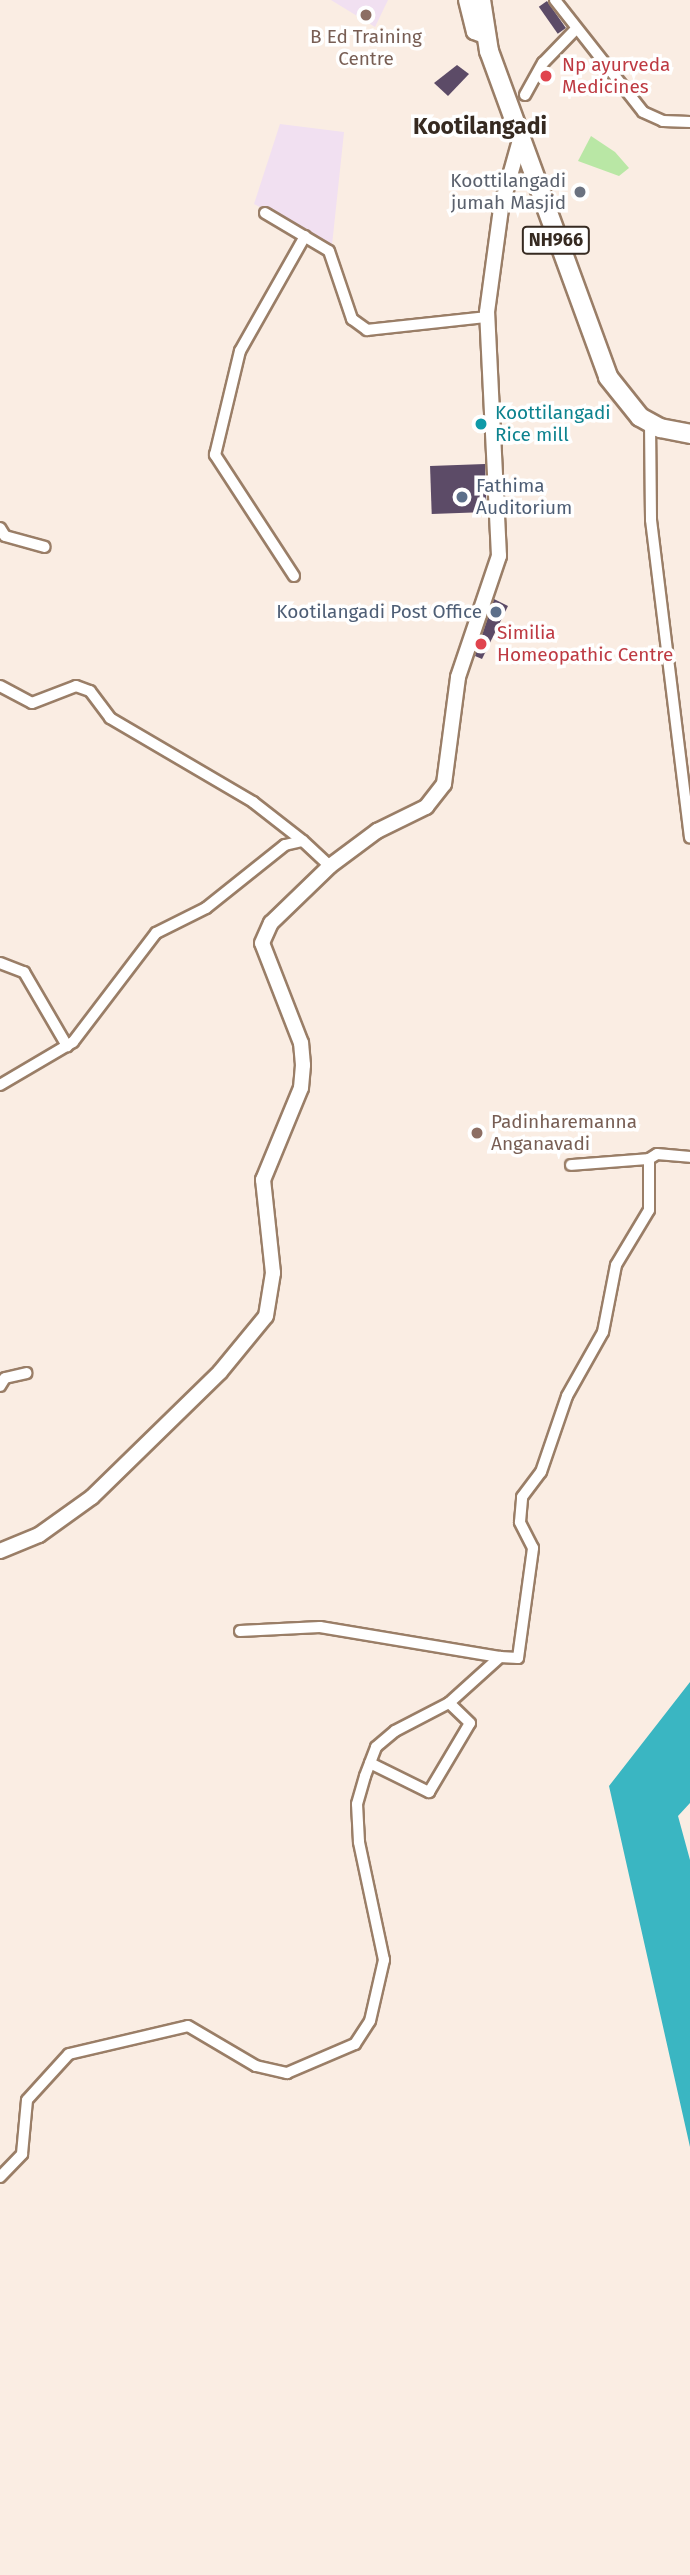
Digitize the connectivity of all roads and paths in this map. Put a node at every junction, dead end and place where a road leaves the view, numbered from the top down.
1 (466, 0) edge
2 (481, 0) edge
3 (555, 0) edge
4 (576, 29) junction
5 (487, 37) junction
6 (525, 95) dead end
7 (689, 122) edge
8 (519, 144) junction
9 (265, 213) dead end
10 (305, 236) junction
11 (487, 317) junction
12 (650, 423) junction
13 (690, 433) edge
14 (0, 528) edge
15 (45, 547) dead end
16 (295, 576) dead end
17 (0, 686) edge
18 (690, 838) edge
19 (303, 841) junction
20 (330, 866) junction
21 (0, 963) edge
22 (67, 1045) junction
23 (0, 1085) edge
24 (690, 1157) edge
25 (649, 1159) junction
26 (571, 1165) dead end
27 (26, 1373) dead end
28 (0, 1386) edge
29 (0, 1551) edge
30 (240, 1632) dead end
31 (500, 1657) junction
32 (449, 1703) junction
33 (370, 1763) junction
34 (0, 2177) edge

1 - 5 main road
2 - 5 highway, NH966
3 - 4 street
4 - 6 street
4 - 7 street
5 - 8 highway, NH966
8 - 11 main road
8 - 12 highway, NH966
9 - 10 street
10 - 11 street
10 - 16 street
11 - 20 main road
12 - 13 highway, NH966
12 - 18 street
14 - 15 street
17 - 19 street
19 - 20 street
19 - 22 street
20 - 29 main road
21 - 22 street
22 - 23 street
24 - 25 street
25 - 26 street
25 - 31 street
27 - 28 street
30 - 31 street
31 - 32 street
32 - 33 street
32 - 33 street
33 - 34 street

